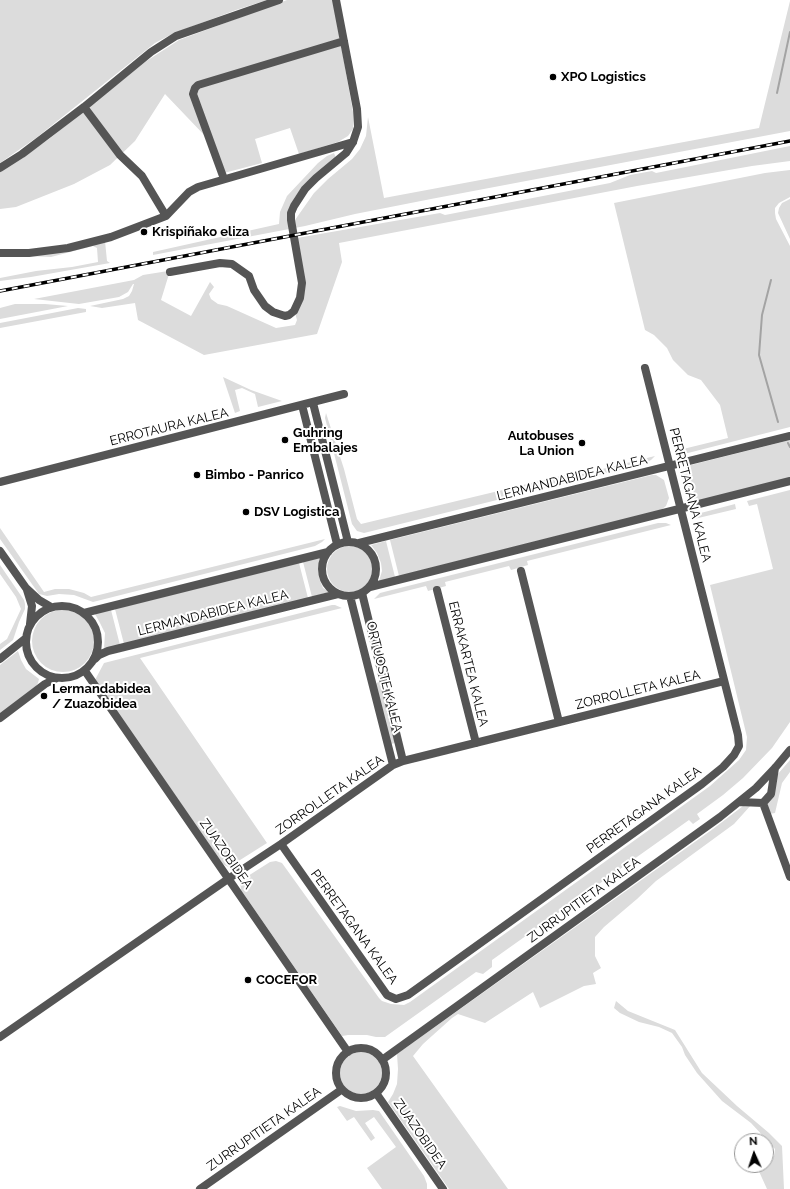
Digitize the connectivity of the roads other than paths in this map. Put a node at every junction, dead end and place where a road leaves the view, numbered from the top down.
1 (279, 0) edge
2 (337, 2) edge
3 (344, 41) junction
4 (84, 107) junction
5 (353, 142) junction
6 (0, 168) edge
7 (224, 179) junction
8 (166, 216) junction
9 (0, 253) edge
10 (170, 272) dead end
11 (646, 368) dead end
12 (344, 394) dead end
13 (313, 403) junction
14 (302, 405) junction
15 (790, 436) edge
16 (326, 455) junction
17 (315, 458) junction
18 (670, 466) junction
19 (790, 481) edge
20 (0, 482) edge
21 (681, 508) junction
22 (348, 542) junction
23 (359, 543) junction
24 (337, 544) junction
25 (0, 550) edge
26 (328, 552) junction
27 (521, 571) dead end
28 (370, 587) junction
29 (26, 588) junction
30 (437, 590) dead end
31 (362, 593) junction
32 (338, 594) junction
33 (350, 596) junction
34 (51, 607) junction
35 (84, 613) junction
36 (30, 625) junction
37 (26, 638) junction
38 (0, 659) edge
39 (95, 659) junction
40 (85, 671) junction
41 (57, 678) junction
42 (724, 681) junction
43 (0, 718) edge
44 (559, 722) junction
45 (476, 743) junction
46 (790, 750) edge
47 (403, 760) junction
48 (393, 765) junction
49 (775, 768) junction
50 (740, 802) junction
51 (763, 803) junction
52 (281, 844) junction
53 (790, 877) edge
54 (228, 879) junction
55 (0, 1037) edge
56 (348, 1052) junction
57 (382, 1060) junction
58 (341, 1090) junction
59 (376, 1094) junction
60 (200, 1189) edge
61 (443, 1189) edge

1 - 4 street
2 - 3 street
3 - 5 street
3 - 7 street
4 - 6 street
4 - 8 street
5 - 7 street
5 - 10 street
7 - 8 street
8 - 9 street
11 - 18 street, PERRETAGANA KALEA
12 - 13 street, ERROTAURA KALEA
13 - 14 street, ERROTAURA KALEA
13 - 16 street
14 - 17 street
14 - 20 street, ERROTAURA KALEA
15 - 18 street, LERMANDABIDEA KALEA
16 - 17 street
16 - 22 street
17 - 24 street
18 - 21 street, PERRETAGANA KALEA
18 - 23 street, LERMANDABIDEA KALEA
19 - 21 street
21 - 28 street
21 - 42 street, PERRETAGANA KALEA
22 - 23 street
22 - 24 street
23 - 28 street
24 - 26 street
25 - 29 street
26 - 32 street
26 - 35 street
27 - 44 street
28 - 31 street
29 - 34 street
29 - 36 street
30 - 45 street, ERRAKARTEA KALEA
31 - 33 street
31 - 47 street, ORTUOSTE KALEA
32 - 33 street
32 - 39 street, LERMANDABIDEA KALEA
33 - 48 street, ORTUOSTE KALEA
34 - 35 street
34 - 36 street
35 - 39 street
36 - 37 street
37 - 38 street
37 - 41 street
39 - 40 street
40 - 41 street
40 - 54 street, ZUAZOBIDEA
41 - 43 street
42 - 44 street, ZORROLLETA KALEA
42 - 52 street, PERRETAGANA KALEA
44 - 45 street, ZORROLLETA KALEA
45 - 47 street, ZORROLLETA KALEA
46 - 49 street, ZURRUPITIETA KALEA
47 - 48 street, ZORROLLETA KALEA
48 - 52 street, ZORROLLETA KALEA
49 - 50 street, ZURRUPITIETA KALEA
49 - 51 street
50 - 51 street
50 - 57 street, ZURRUPITIETA KALEA
51 - 53 street
52 - 54 street, ZORROLLETA KALEA
54 - 55 street, ZORROLLETA KALEA
54 - 56 street, ZUAZOBIDEA
56 - 57 street
56 - 58 street
57 - 59 street
58 - 59 street
58 - 60 street, ZURRUPITIETA KALEA
59 - 61 street, ZUAZOBIDEA

